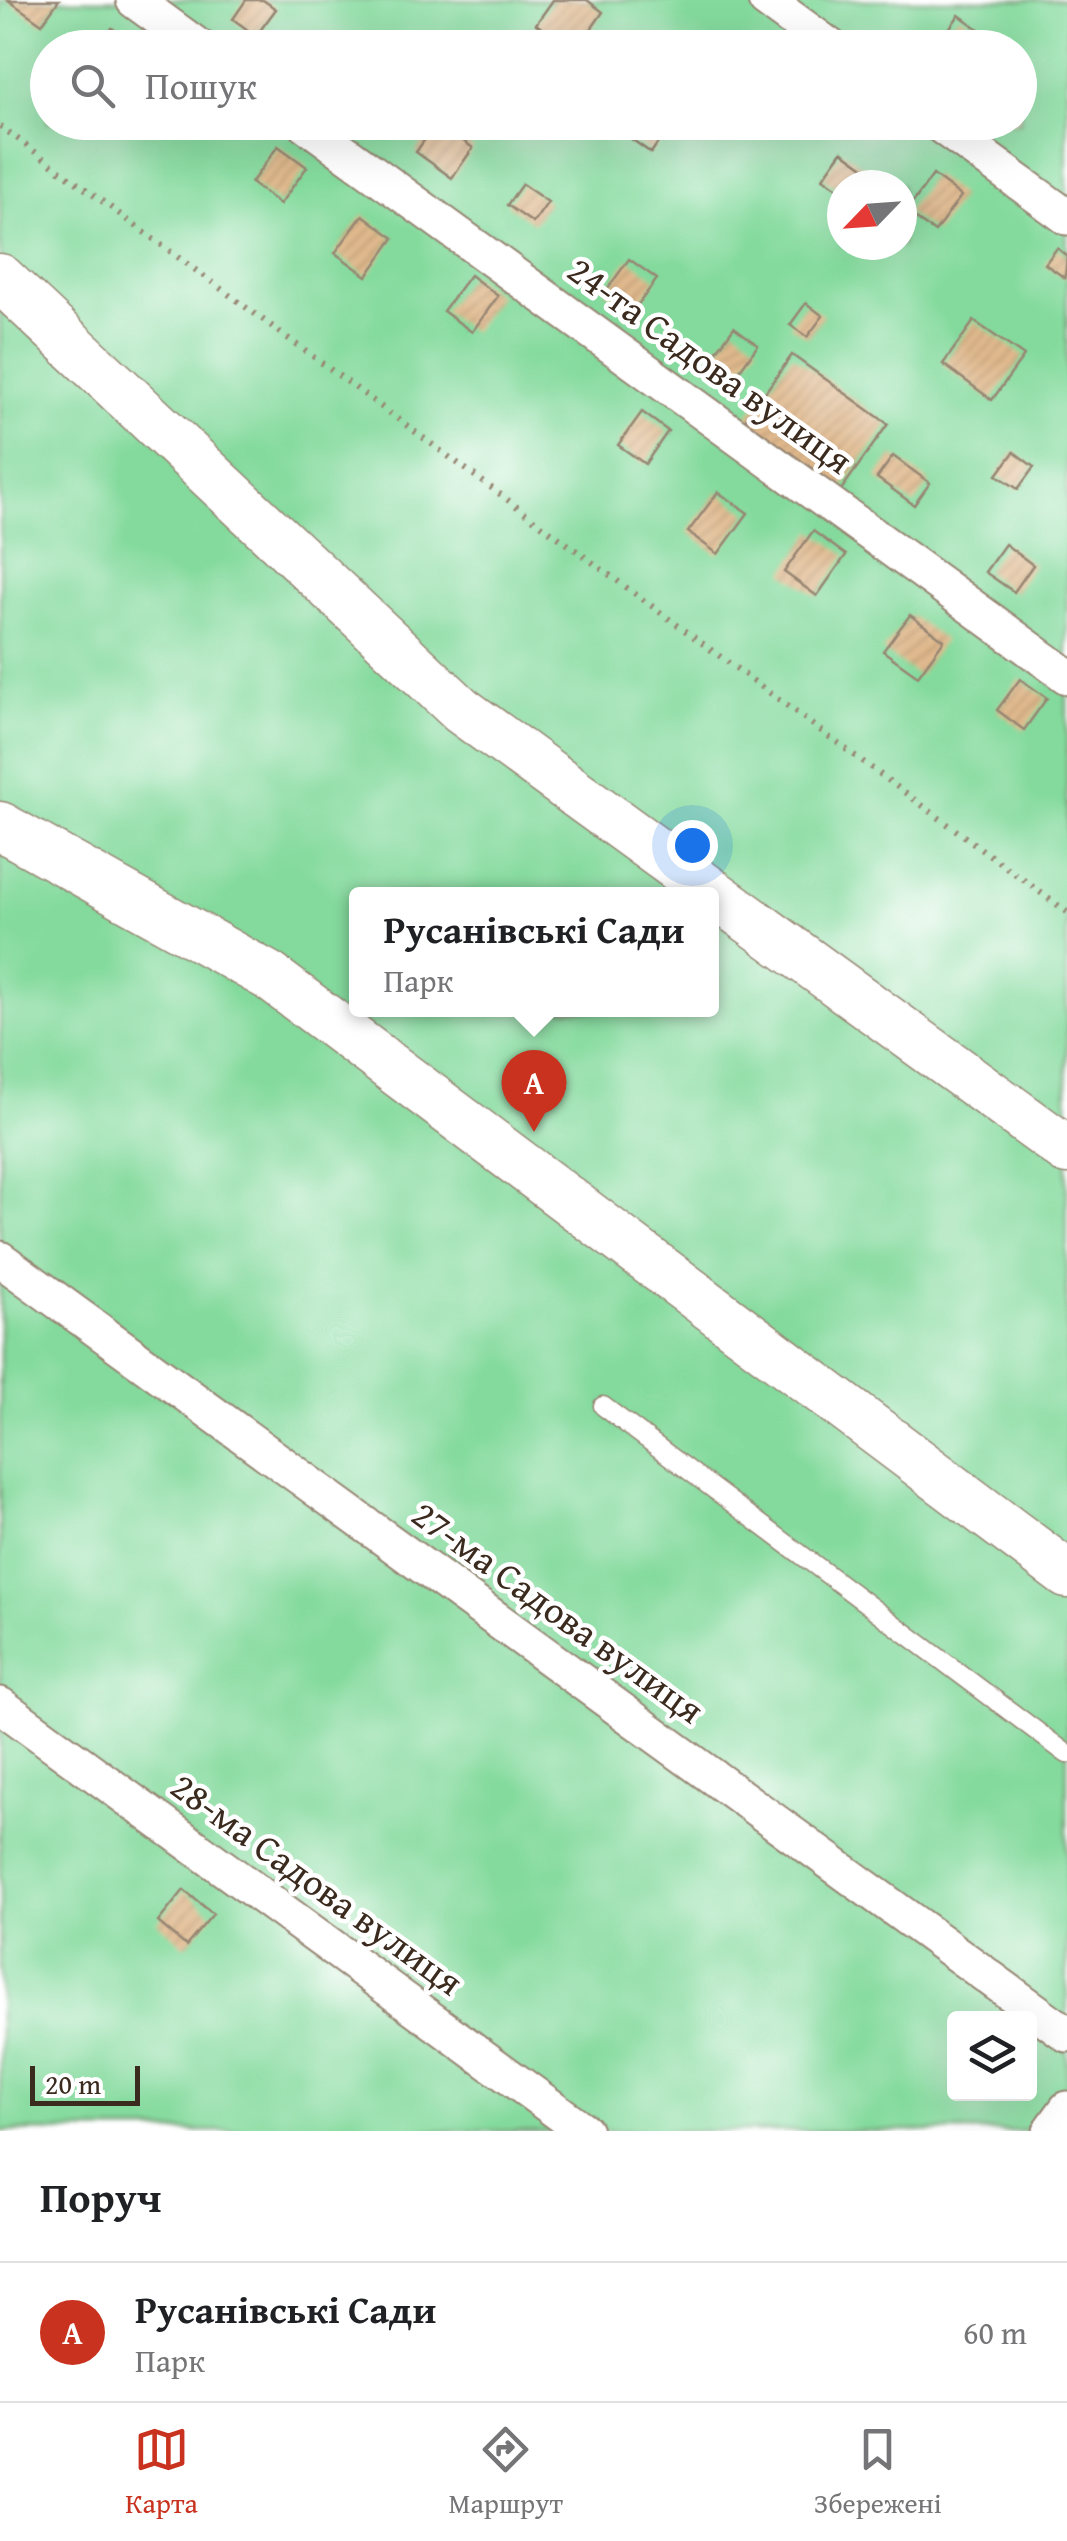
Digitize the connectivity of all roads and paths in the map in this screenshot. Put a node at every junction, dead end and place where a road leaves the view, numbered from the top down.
1 (134, 0) edge
2 (766, 0) edge
3 (175, 30) edge
4 (807, 30) edge
5 (0, 126) edge
6 (328, 140) edge
7 (961, 140) edge
8 (1067, 217) edge
9 (0, 278) edge
10 (1067, 676) edge
11 (0, 826) edge
12 (705, 887) edge
13 (719, 897) edge
14 (1067, 912) edge
15 (1067, 1150) edge
16 (0, 1259) edge
17 (603, 1406) dead end
18 (1067, 1574) edge
19 (0, 1705) edge
20 (1067, 1754) edge
21 (1067, 2034) edge
22 (1067, 2110) edge
23 (584, 2131) edge
24 (1051, 2131) edge

1 - 3 street
2 - 4 street
5 - 14 path
6 - 10 street, 24-та Садова вулиця
7 - 8 street
9 - 12 main road
11 - 18 main road
13 - 15 main road
16 - 21 street, 27-ма Садова вулиця
17 - 20 lane
19 - 23 street, 28-ма Садова вулиця
22 - 24 street

